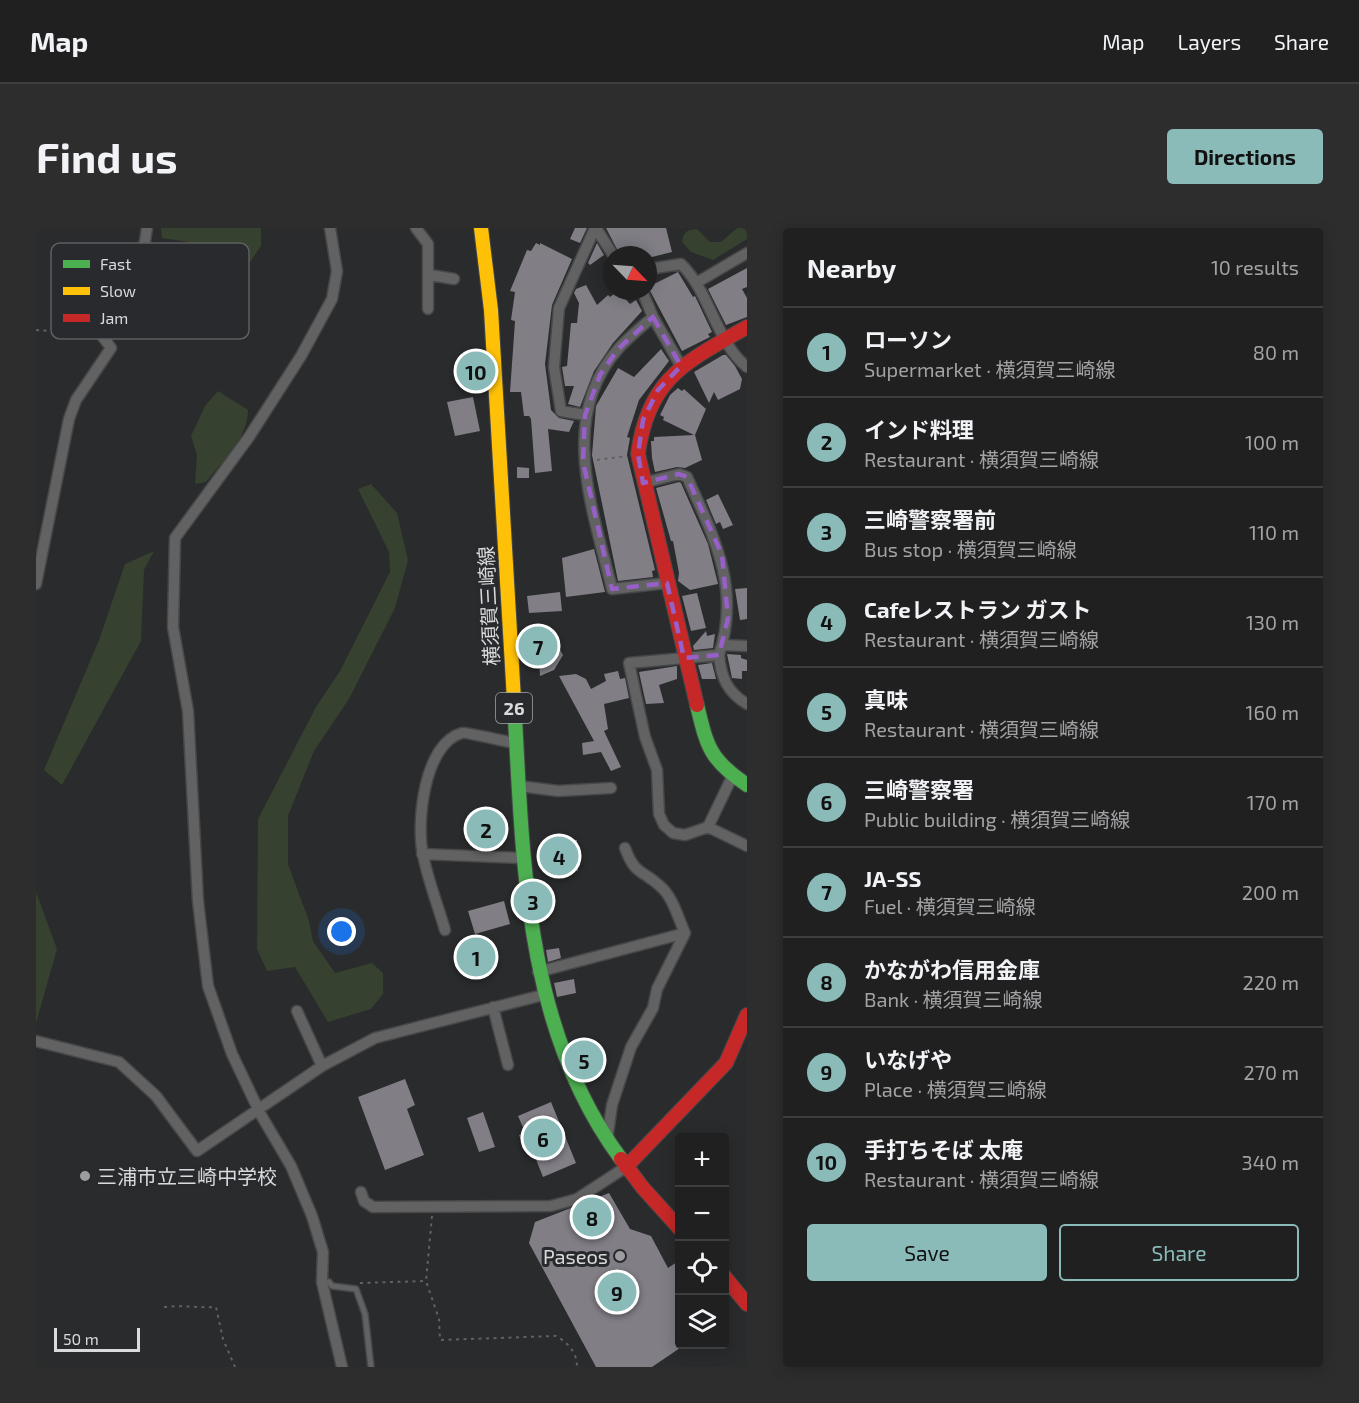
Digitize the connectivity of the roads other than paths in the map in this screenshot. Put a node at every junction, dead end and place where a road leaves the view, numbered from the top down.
1 (147, 228) edge
2 (330, 228) edge
3 (416, 228) edge
4 (481, 228) edge
5 (596, 228) edge
6 (145, 243) edge
7 (608, 246) edge
8 (747, 253) edge
9 (657, 268) edge
10 (430, 275) junction
11 (454, 279) dead end
12 (696, 283) junction
13 (646, 300) edge
14 (428, 309) dead end
15 (653, 317) junction
16 (747, 327) edge
17 (104, 339) edge
18 (726, 339) junction
19 (681, 366) junction
20 (747, 367) edge
21 (585, 414) junction
22 (644, 483) junction
23 (667, 583) junction
24 (36, 584) edge
25 (747, 646) edge
26 (721, 650) junction
27 (684, 658) junction
28 (747, 704) edge
29 (516, 743) junction
30 (732, 777) junction
31 (519, 786) junction
32 (747, 786) edge
33 (611, 788) dead end
34 (708, 827) junction
35 (747, 846) edge
36 (625, 848) dead end
37 (422, 854) junction
38 (522, 858) junction
39 (445, 930) dead end
40 (685, 933) junction
41 (538, 972) junction
42 (543, 994) junction
43 (493, 1007) junction
44 (297, 1011) dead end
45 (747, 1015) edge
46 (36, 1041) edge
47 (508, 1065) dead end
48 (322, 1066) junction
49 (258, 1108) junction
50 (607, 1140) junction
51 (626, 1167) junction
52 (361, 1192) dead end
53 (675, 1225) edge
54 (326, 1282) junction
55 (729, 1282) edge
56 (747, 1304) edge
57 (342, 1367) edge
58 (371, 1367) edge

1 - 6 street
2 - 49 street
3 - 10 street
4 - 29 main road, 横須賀三崎線 / 26
5 - 7 street
5 - 21 street
8 - 12 street
9 - 12 street
10 - 11 street
10 - 14 street
12 - 18 street
13 - 15 street
15 - 19 street
15 - 21 street
16 - 18 main road
17 - 24 street
18 - 19 main road
18 - 20 street
19 - 22 main road
21 - 23 street
22 - 23 main road
22 - 26 street
23 - 27 main road
25 - 26 street
26 - 27 street
26 - 28 street
27 - 30 main road
27 - 34 street
29 - 31 main road, 横須賀三崎線 / 26
29 - 37 street
30 - 32 main road
30 - 34 street
31 - 33 street
31 - 38 main road, 横須賀三崎線 / 26
34 - 35 street
36 - 40 street
37 - 38 street
37 - 39 street
38 - 41 main road, 横須賀三崎線 / 26
40 - 41 street
40 - 50 street
41 - 42 main road, 横須賀三崎線 / 26
42 - 43 street
42 - 50 main road, 横須賀三崎線 / 26
43 - 47 street
43 - 48 street
44 - 48 street
45 - 51 main road
46 - 49 street
48 - 49 street
49 - 54 street
50 - 51 main road, 横須賀三崎線 / 26
51 - 52 street
51 - 53 main road, 横須賀三崎線 / 26
54 - 57 street
54 - 58 lane
55 - 56 main road

